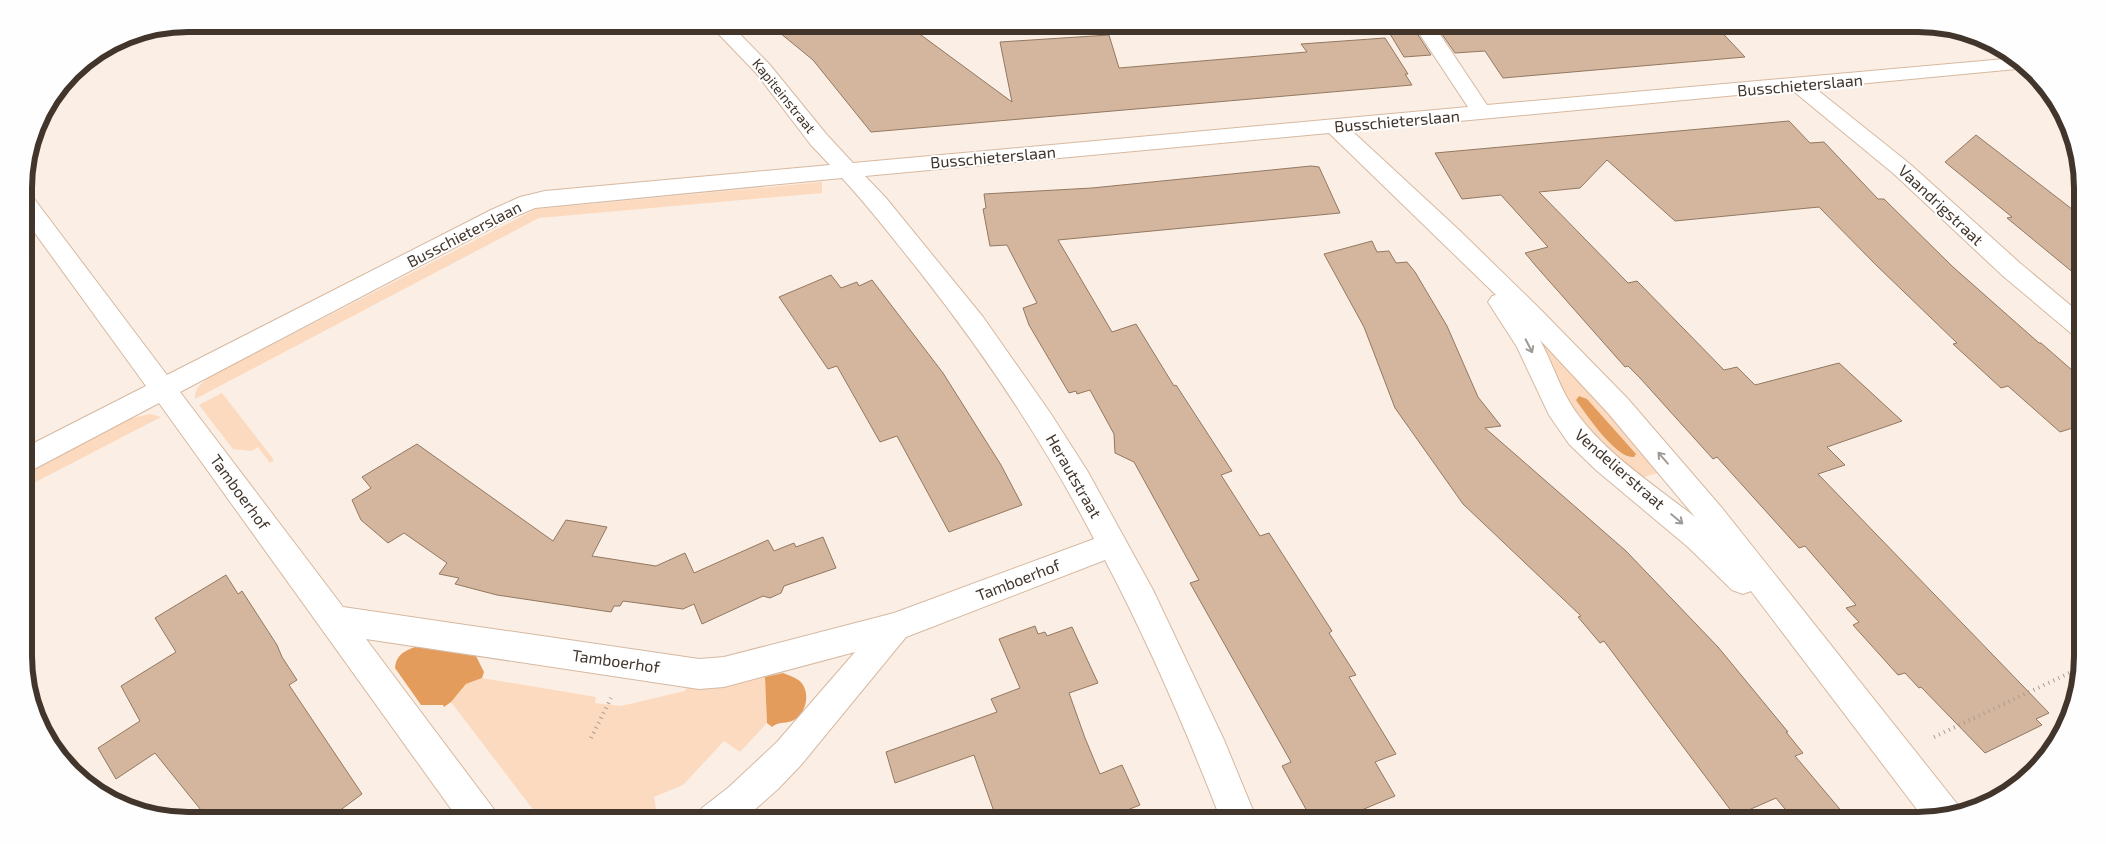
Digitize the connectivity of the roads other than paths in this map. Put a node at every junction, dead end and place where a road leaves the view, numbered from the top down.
1 (726, 32) edge
2 (1429, 32) edge
3 (2011, 64) edge
4 (1798, 85) junction
5 (1482, 113) junction
6 (1334, 126) junction
7 (848, 170) junction
8 (33, 213) edge
9 (1450, 235) junction
10 (2074, 322) edge
11 (164, 388) junction
12 (32, 457) edge
13 (1112, 545) junction
14 (334, 620) junction
15 (894, 626) junction
16 (1813, 647) junction
17 (1940, 810) edge
18 (1235, 811) edge
19 (474, 812) edge
20 (725, 812) edge

1 - 7 street, Kapiteinstraat
2 - 5 street
3 - 4 street, Busschieterslaan
4 - 5 street, Busschieterslaan
4 - 10 street, Vaandrigstraat
5 - 6 street, Busschieterslaan
6 - 7 street, Busschieterslaan
6 - 9 street, Vendelierstraat
7 - 11 street, Busschieterslaan
7 - 13 street, Herautstraat
8 - 11 street, Tamboerhof
16 -> 9 street, Vendelierstraat
9 -> 16 street, Vendelierstraat
11 - 12 street, Busschieterslaan
11 - 14 street, Tamboerhof
13 - 15 street, Tamboerhof
13 - 18 street, Herautstraat
14 - 15 street, Tamboerhof
14 - 19 street, Tamboerhof
15 - 20 street
16 - 17 street, Vendelierstraat

